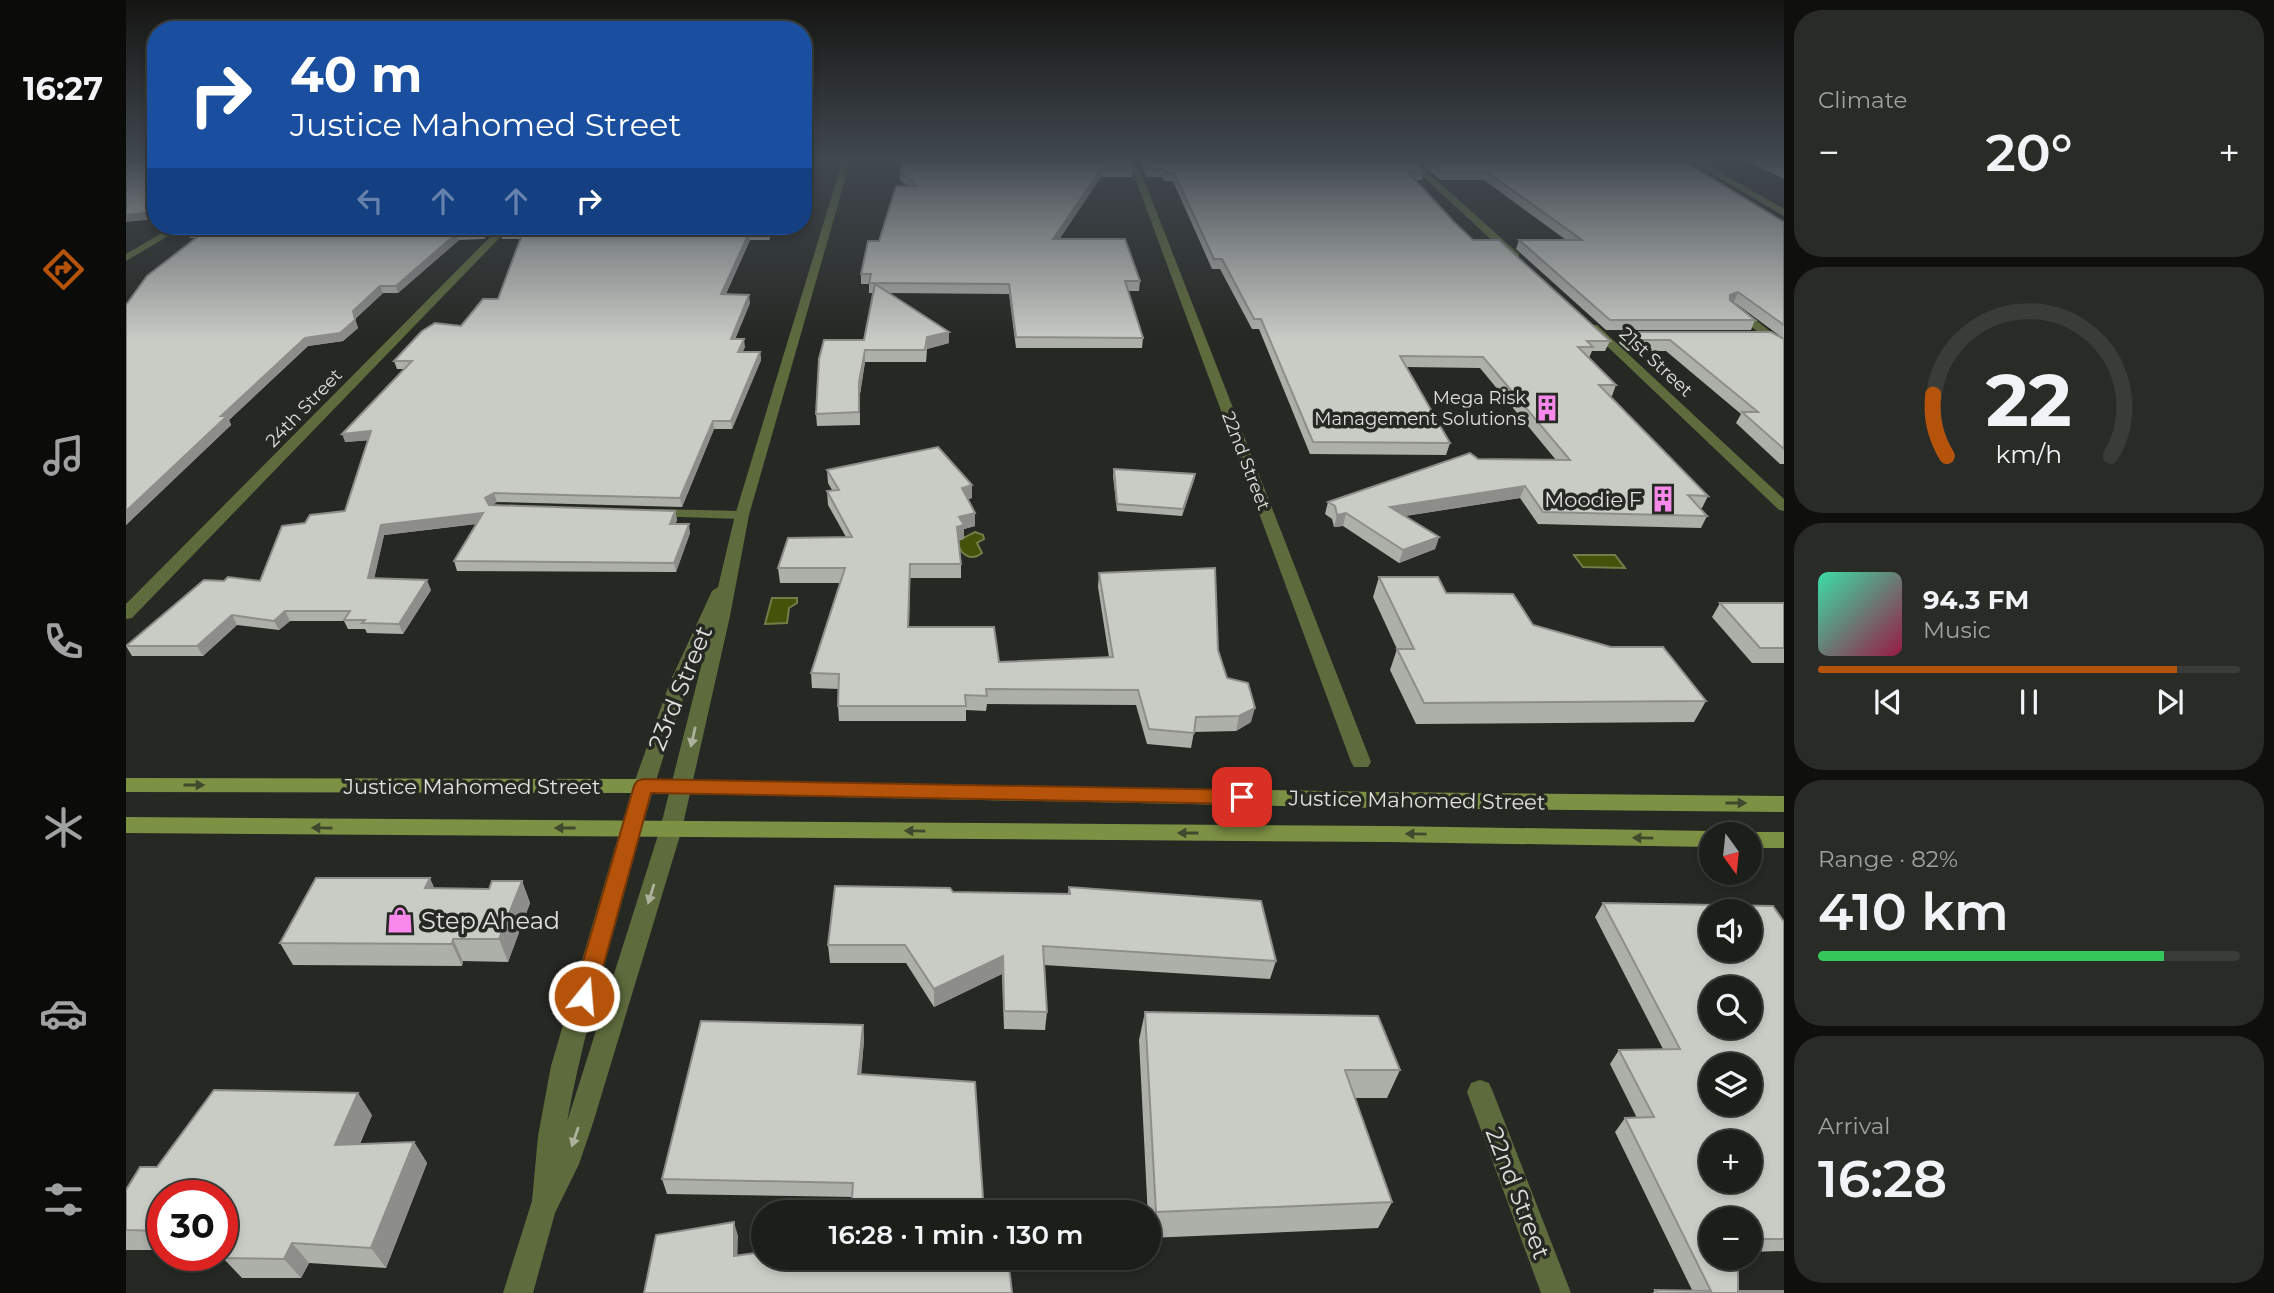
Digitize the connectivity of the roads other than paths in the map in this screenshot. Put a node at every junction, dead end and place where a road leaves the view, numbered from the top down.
1 (829, 219) edge
2 (1155, 219) edge
3 (1475, 219) edge
4 (165, 235) edge
5 (497, 235) edge
6 (126, 258) edge
7 (1521, 261) edge
8 (1732, 307) edge
9 (1582, 317) edge
10 (1602, 336) junction
11 (1616, 336) edge
12 (1742, 337) edge
13 (1770, 337) junction
14 (1784, 348) edge
15 (1784, 507) edge
16 (633, 512) edge
17 (742, 515) junction
18 (728, 575) junction
19 (126, 614) edge
20 (1361, 762) dead end
21 (126, 785) edge
22 (643, 786) junction
23 (681, 787) junction
24 (1784, 804) edge
25 (126, 825) edge
26 (633, 828) junction
27 (671, 829) junction
28 (1699, 839) edge
29 (1762, 840) edge
30 (1784, 840) edge
31 (1480, 1092) dead end
32 (542, 1210) junction
33 (518, 1293) edge
34 (1556, 1293) edge

1 - 17 street, 23rd Street
2 - 20 street, 22nd Street
3 - 7 street
4 - 6 street
5 - 19 street, 24th Street
8 - 13 street
9 - 10 street, 21st Street
10 - 11 street
10 - 15 street, 21st Street
12 - 13 street
13 - 14 street
16 - 17 street
17 - 18 street, 23rd Street
18 - 22 street, 23rd Street
18 -> 23 street, 23rd Street
21 -> 22 main road, Justice Mahomed Street
22 - 23 main road, Justice Mahomed Street
22 - 26 street, 23rd Street
23 -> 24 main road, Justice Mahomed Street
23 - 27 street, 23rd Street
26 -> 25 main road, Justice Mahomed Street
26 - 27 main road, Justice Mahomed Street
26 - 32 street, 23rd Street
28 -> 27 main road, Justice Mahomed Street
27 -> 32 street, 23rd Street
29 - 30 main road
31 - 34 street, 22nd Street
32 - 33 street, 23rd Street

